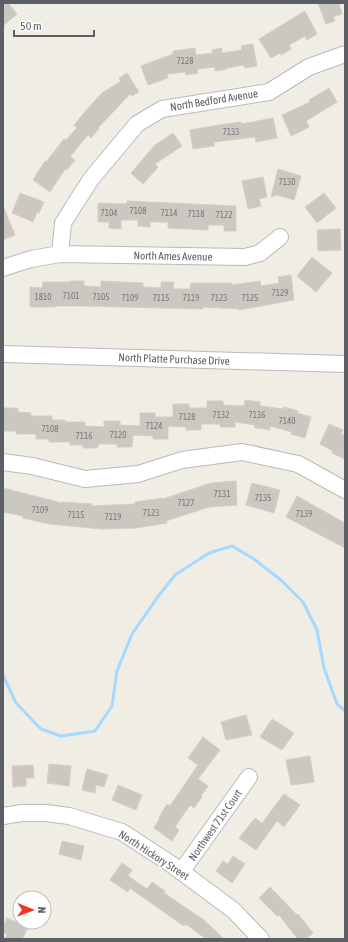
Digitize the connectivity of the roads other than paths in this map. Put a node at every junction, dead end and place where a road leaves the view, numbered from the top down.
1 (345, 54) edge
2 (280, 237) dead end
3 (60, 254) junction
4 (3, 268) edge
5 (3, 354) edge
6 (345, 364) edge
7 (3, 462) edge
8 (345, 490) edge
9 (249, 777) dead end
10 (3, 816) edge
11 (181, 872) junction
12 (261, 939) edge

1 - 3 street, North Bedford Avenue
2 - 3 street, North Ames Avenue
3 - 4 street, North Ames Avenue
5 - 6 street, North Platte Purchase Drive
7 - 8 street
9 - 11 street, Northwest 71st Court
10 - 11 street, North Hickory Street
11 - 12 street, North Hickory Street

